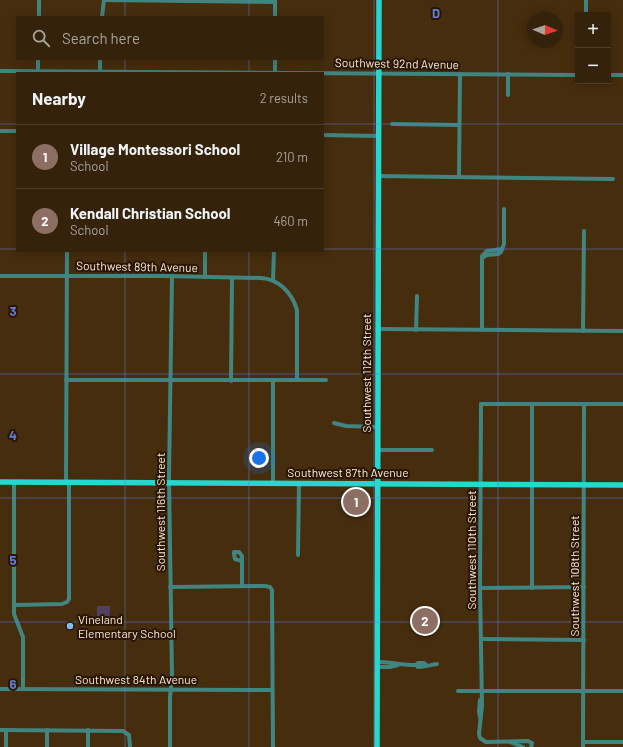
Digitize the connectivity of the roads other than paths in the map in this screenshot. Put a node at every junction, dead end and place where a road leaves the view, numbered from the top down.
1 (39, 0) edge
2 (104, 0) edge
3 (379, 0) edge
4 (586, 0) edge
5 (173, 1) edge
6 (275, 1) edge
7 (586, 12) edge
8 (38, 16) edge
9 (102, 16) edge
10 (275, 16) edge
11 (38, 60) edge
12 (100, 60) edge
13 (275, 60) edge
14 (0, 71) edge
15 (38, 71) junction
16 (100, 71) junction
17 (69, 72) edge
18 (207, 72) edge
19 (275, 72) edge
20 (324, 73) edge
21 (379, 73) junction
22 (460, 74) junction
23 (508, 74) junction
24 (575, 75) edge
25 (611, 75) edge
26 (623, 75) edge
27 (508, 95) dead end
28 (392, 124) dead end
29 (459, 125) junction
30 (0, 131) edge
31 (16, 131) edge
32 (324, 135) edge
33 (378, 136) junction
34 (378, 176) junction
35 (459, 176) junction
36 (613, 179) dead end
37 (504, 209) dead end
38 (584, 231) dead end
39 (68, 252) edge
40 (206, 252) edge
41 (274, 252) edge
42 (0, 276) edge
43 (67, 276) junction
44 (172, 276) junction
45 (205, 277) junction
46 (232, 278) junction
47 (273, 280) junction
48 (417, 296) dead end
49 (377, 329) junction
50 (416, 330) junction
51 (482, 330) junction
52 (583, 331) junction
53 (623, 331) edge
54 (66, 380) junction
55 (170, 380) junction
56 (273, 380) junction
57 (297, 380) junction
58 (326, 380) dead end
59 (231, 381) junction
60 (532, 404) junction
61 (584, 404) junction
62 (623, 404) edge
63 (334, 423) dead end
64 (377, 427) junction
65 (377, 450) junction
66 (432, 450) dead end
67 (0, 482) edge
68 (14, 482) junction
69 (67, 482) junction
70 (169, 482) junction
71 (273, 483) junction
72 (299, 483) junction
73 (377, 484) junction
74 (481, 484) junction
75 (532, 484) junction
76 (584, 484) junction
77 (623, 484) edge
78 (298, 555) dead end
79 (242, 561) dead end
80 (242, 586) junction
81 (170, 587) junction
82 (480, 588) junction
83 (532, 588) junction
84 (584, 588) junction
85 (15, 604) junction
86 (481, 640) junction
87 (584, 640) junction
88 (377, 664) junction
89 (437, 664) dead end
90 (0, 689) edge
91 (23, 689) junction
92 (171, 689) junction
93 (272, 690) junction
94 (458, 691) dead end
95 (583, 691) junction
96 (623, 691) edge
97 (482, 692) junction
98 (0, 730) edge
99 (6, 730) junction
100 (47, 730) junction
101 (88, 730) junction
102 (510, 742) junction
103 (583, 742) junction
104 (623, 742) edge
105 (6, 747) edge
106 (47, 747) edge
107 (88, 747) edge
108 (130, 747) edge
109 (170, 747) edge
110 (273, 747) edge
111 (377, 747) edge
112 (523, 747) edge
113 (531, 747) edge
114 (583, 747) edge

1 - 8 street
2 - 5 street
2 - 9 street
3 - 21 main road, Southwest 112th Street
4 - 7 street
5 - 6 street
6 - 10 street
11 - 15 street
12 - 16 street
13 - 19 street
14 - 15 street, Southwest 92nd Avenue
15 - 17 street, Southwest 92nd Avenue
16 - 17 street, Southwest 92nd Avenue
16 - 18 street, Southwest 92nd Avenue
20 - 21 street, Southwest 92nd Avenue
21 - 22 street, Southwest 92nd Avenue
21 - 33 main road, Southwest 112th Street
22 - 23 street, Southwest 92nd Avenue
22 - 29 street
23 - 24 street, Southwest 92nd Avenue
23 - 27 street
25 - 26 street
28 - 29 street
29 - 35 street
30 - 31 street
32 - 33 street
33 - 34 main road, Southwest 112th Street
34 - 35 street
34 - 49 main road, Southwest 112th Street
35 - 36 street
37 - 51 street
38 - 52 street
39 - 43 street
40 - 45 street
41 - 47 street
42 - 43 street, Southwest 89th Avenue
43 - 44 street, Southwest 89th Avenue
43 - 54 street
44 - 45 street, Southwest 89th Avenue
44 - 55 street, Southwest 116th Street
45 - 46 street, Southwest 89th Avenue
46 - 47 street, Southwest 89th Avenue
46 - 59 street
47 - 57 street
48 - 50 street
49 - 50 street
49 - 64 main road, Southwest 112th Street
50 - 51 street
51 - 52 street
52 - 53 street
54 - 55 street
54 - 69 street
55 - 59 street
55 - 70 street, Southwest 116th Street
56 - 57 street
56 - 59 street
56 - 71 street
57 - 58 street
60 - 61 street
60 - 74 street, Southwest 110th Street
60 - 75 street
61 - 62 street
61 - 76 street, Southwest 108th Street
63 - 64 street
64 - 65 main road, Southwest 112th Street
65 - 66 street
65 - 73 main road, Southwest 112th Street
67 - 68 main road, Southwest 87th Avenue
68 - 69 main road, Southwest 87th Avenue
68 - 85 street
69 - 70 main road, Southwest 87th Avenue
69 - 85 street
70 - 71 main road, Southwest 87th Avenue
70 - 81 street, Southwest 116th Street
71 - 72 main road, Southwest 87th Avenue
72 - 73 main road, Southwest 87th Avenue
72 - 78 street
73 - 74 main road, Southwest 87th Avenue
73 - 88 main road, Southwest 112th Street
74 - 75 main road, Southwest 87th Avenue
74 - 82 street, Southwest 110th Street
75 - 76 main road, Southwest 87th Avenue
75 - 83 street
76 - 77 main road, Southwest 87th Avenue
76 - 84 street, Southwest 108th Street
79 - 80 street
80 - 81 street
80 - 93 street
81 - 92 street, Southwest 116th Street
82 - 83 street
82 - 86 street, Southwest 110th Street
83 - 84 street
84 - 87 street, Southwest 108th Street
85 - 91 street
86 - 87 street
86 - 97 street, Southwest 110th Street
87 - 95 street, Southwest 108th Street
88 - 89 street
88 - 111 main road, Southwest 112th Street
90 - 91 street, Southwest 84th Avenue
91 - 92 street, Southwest 84th Avenue
92 - 93 street, Southwest 84th Avenue
92 - 109 street, Southwest 116th Street
93 - 110 street
94 - 97 street
95 - 96 street
95 - 97 street
95 - 103 street, Southwest 108th Street
97 - 102 street, Southwest 110th Street
98 - 99 street
99 - 100 street
99 - 105 street
100 - 101 street
100 - 106 street
101 - 107 street
101 - 108 street
102 - 112 street
102 - 113 street
103 - 104 street
103 - 114 street, Southwest 108th Street

